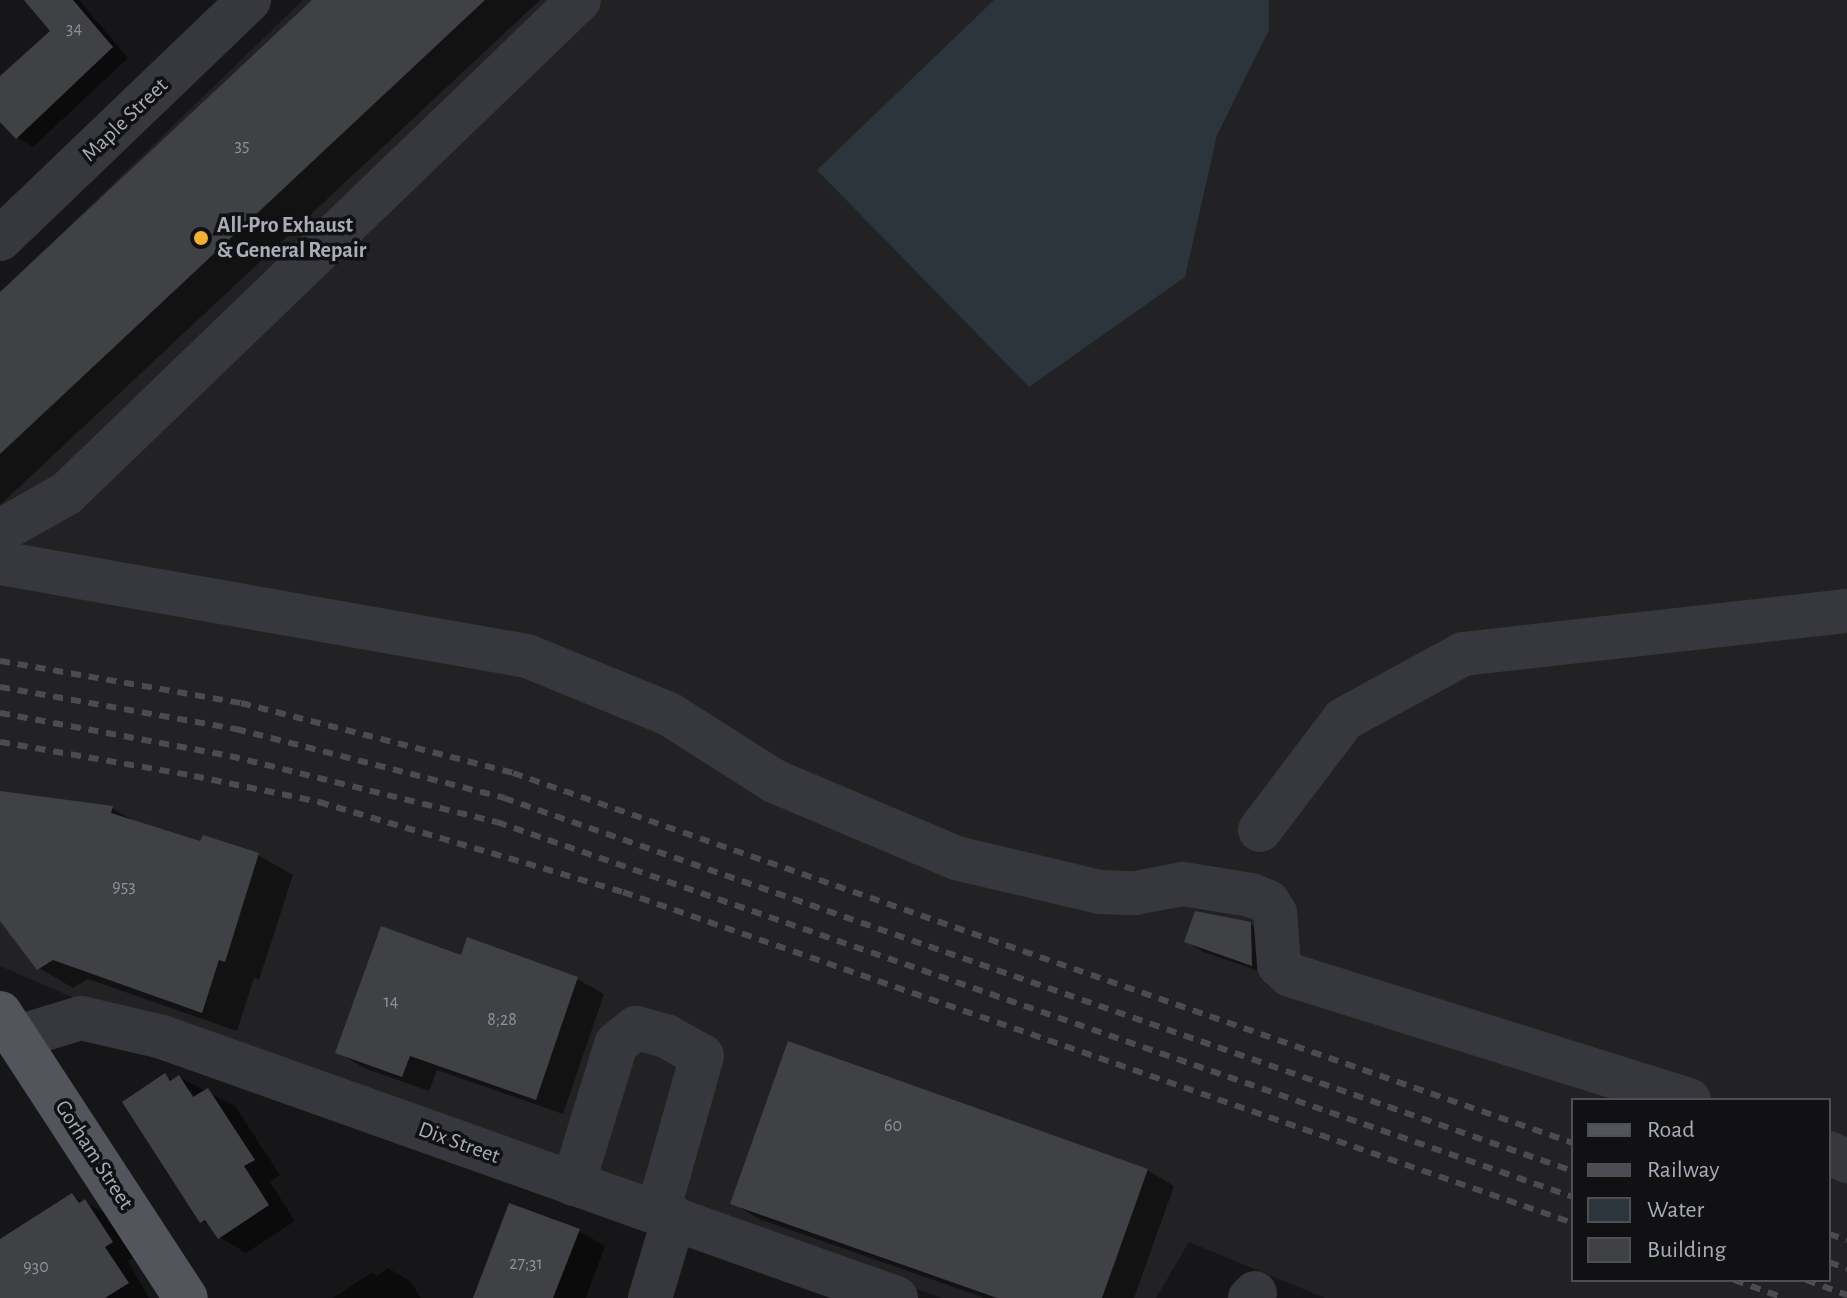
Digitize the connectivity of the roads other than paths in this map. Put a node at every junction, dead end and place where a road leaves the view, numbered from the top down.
1 (249, 0) edge
2 (579, 0) edge
3 (0, 239) edge
4 (0, 531) edge
5 (0, 563) edge
6 (1847, 611) edge
7 (1260, 830) dead end
8 (9, 1025) edge
9 (1683, 1098) edge
10 (573, 1184) junction
11 (666, 1215) junction
12 (171, 1293) edge
13 (650, 1298) edge
14 (896, 1298) edge

1 - 3 street, Maple Street
2 - 4 street
5 - 9 street
6 - 7 street
8 - 10 street, Dix Street
8 - 12 main road, Gorham Street
10 - 11 street, Dix Street
10 - 11 street
11 - 13 street
11 - 14 street, Dix Street

